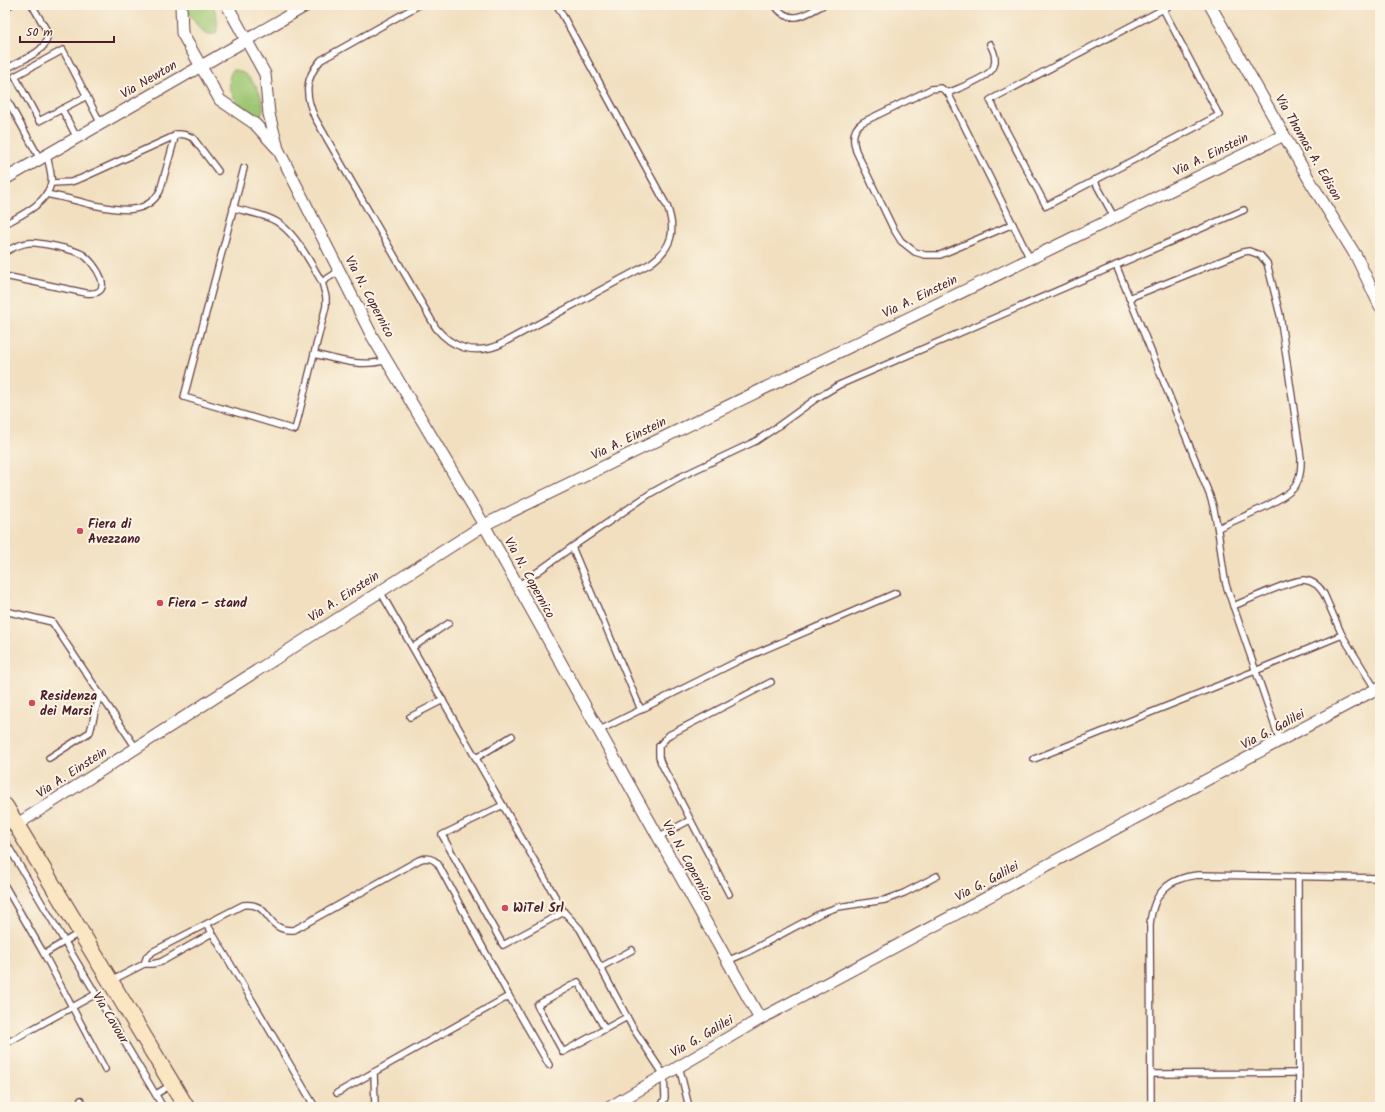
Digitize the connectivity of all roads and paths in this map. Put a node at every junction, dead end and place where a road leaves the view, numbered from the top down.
1 (10, 5) edge
2 (32, 5) edge
3 (181, 5) edge
4 (227, 5) edge
5 (307, 5) edge
6 (557, 5) edge
7 (776, 5) edge
8 (823, 5) edge
9 (1171, 5) edge
10 (1210, 5) edge
11 (416, 6) edge
12 (5, 8) edge
13 (1163, 10) junction
14 (246, 40) junction
15 (990, 44) dead end
16 (200, 67) junction
17 (5, 70) edge
18 (948, 93) junction
19 (87, 96) junction
20 (6, 99) edge
21 (62, 109) junction
22 (102, 124) junction
23 (176, 134) junction
24 (1284, 135) junction
25 (78, 138) junction
26 (278, 149) junction
27 (44, 157) junction
28 (244, 168) dead end
29 (218, 171) dead end
30 (5, 179) edge
31 (1094, 180) junction
32 (52, 183) junction
33 (46, 194) junction
34 (233, 208) junction
35 (1244, 210) dead end
36 (1114, 217) junction
37 (5, 224) edge
38 (1013, 224) junction
39 (5, 252) edge
40 (1030, 259) junction
41 (1116, 265) junction
42 (339, 271) junction
43 (5, 276) edge
44 (322, 282) junction
45 (1129, 298) junction
46 (1380, 306) edge
47 (314, 354) junction
48 (387, 360) junction
49 (484, 525) junction
50 (1218, 528) junction
51 (572, 547) junction
52 (518, 586) junction
53 (380, 591) junction
54 (896, 593) dead end
55 (1233, 606) junction
56 (5, 611) edge
57 (449, 623) dead end
58 (1342, 635) junction
59 (413, 647) junction
60 (1256, 671) junction
61 (771, 682) dead end
62 (1378, 688) edge
63 (100, 694) junction
64 (443, 700) junction
65 (641, 710) junction
66 (410, 717) dead end
67 (598, 731) junction
68 (512, 736) dead end
69 (1280, 742) junction
70 (136, 748) junction
71 (49, 758) dead end
72 (476, 758) junction
73 (1034, 759) dead end
74 (503, 805) junction
75 (5, 806) edge
76 (690, 820) junction
77 (16, 825) junction
78 (658, 837) junction
79 (5, 841) edge
80 (937, 876) dead end
81 (1298, 876) junction
82 (1380, 878) edge
83 (5, 886) edge
84 (729, 894) dead end
85 (564, 912) junction
86 (207, 924) junction
87 (81, 932) junction
88 (212, 933) junction
89 (65, 941) junction
90 (632, 950) dead end
91 (44, 954) junction
92 (727, 961) junction
93 (144, 964) junction
94 (601, 967) junction
95 (111, 981) junction
96 (96, 994) junction
97 (509, 996) junction
98 (72, 1007) junction
99 (627, 1017) junction
100 (760, 1019) junction
101 (605, 1029) junction
102 (5, 1044) edge
103 (549, 1065) dead end
104 (679, 1066) junction
105 (105, 1069) dead end
106 (374, 1072) junction
107 (1299, 1073) junction
108 (1151, 1074) junction
109 (664, 1075) junction
110 (173, 1084) junction
111 (337, 1093) dead end
112 (156, 1094) junction
113 (81, 1100) dead end
114 (84, 1107) edge
115 (163, 1107) edge
116 (186, 1107) edge
117 (315, 1107) edge
118 (375, 1107) edge
119 (610, 1107) edge
120 (661, 1107) edge
121 (689, 1107) edge
122 (1151, 1107) edge
123 (1299, 1107) edge

1 - 12 lane
2 - 17 lane
3 - 16 street
4 - 14 street
5 - 14 street, Via Newton
6 - 11 lane
7 - 8 lane
9 - 13 lane
10 - 24 street, Via Thomas A. Edison
13 - 31 lane
13 - 31 lane
14 - 16 street, Via Newton
14 - 26 street
15 - 18 lane
16 - 22 street, Via Newton
16 - 26 street
18 - 38 lane
18 - 38 lane
19 - 21 lane
19 - 21 lane
19 - 22 lane
20 - 27 lane
21 - 25 lane
22 - 25 street, Via Newton
23 - 29 lane
23 - 32 lane
23 - 33 lane
24 - 36 street, Via A. Einstein
24 - 46 street, Via Thomas A. Edison
25 - 27 street, Via Newton
26 - 42 street, Via N. Copernico
27 - 30 street, Via Newton
27 - 32 lane
28 - 34 lane
31 - 36 lane
32 - 33 lane
33 - 37 lane
34 - 44 lane
34 - 47 lane
35 - 41 lane
36 - 40 street, Via A. Einstein
38 - 40 lane
39 - 43 lane
40 - 49 street, Via A. Einstein
41 - 45 lane
41 - 51 lane
42 - 44 lane
42 - 48 street, Via N. Copernico
44 - 47 lane
45 - 50 lane
45 - 50 lane
47 - 48 lane
48 - 49 street, Via N. Copernico
49 - 52 street, Via N. Copernico
49 - 53 street, Via A. Einstein
50 - 55 lane
51 - 52 lane
51 - 65 lane
52 - 67 street, Via N. Copernico
53 - 59 lane
53 - 70 street, Via A. Einstein
54 - 65 lane
55 - 58 lane
55 - 60 lane
56 - 63 lane
57 - 59 lane
58 - 60 lane
58 - 62 lane
59 - 64 lane
60 - 69 lane
60 - 73 lane
61 - 76 lane
62 - 69 street, Via G. Galilei
63 - 70 lane
63 - 71 lane
64 - 66 lane
64 - 72 lane
65 - 67 lane
67 - 78 street, Via N. Copernico
68 - 72 lane
69 - 100 street, Via G. Galilei
70 - 77 street, Via A. Einstein
72 - 74 lane
74 - 85 lane
74 - 85 lane
75 - 77 main road, Via Cavour
76 - 78 lane
76 - 84 lane
77 - 87 main road, Via Cavour
78 - 92 street, Via N. Copernico
79 - 89 lane, Via Cavour
80 - 92 lane
81 - 82 lane
81 - 107 lane
81 - 108 lane
83 - 91 lane, Via Cavour
85 - 94 lane
86 - 88 lane
86 - 93 lane
86 - 97 lane
87 - 89 lane
87 - 95 main road, Via Cavour
88 - 93 lane
88 - 117 lane
89 - 91 lane
89 - 96 lane, Via Cavour
90 - 94 lane
91 - 98 lane, Via Cavour
92 - 100 street, Via N. Copernico
93 - 95 lane
94 - 99 lane
95 - 110 main road, Via Cavour
96 - 98 lane
96 - 112 lane, Via Cavour
97 - 103 lane
97 - 106 lane
98 - 102 lane
98 - 105 lane, Via Cavour
99 - 101 lane
99 - 109 lane
100 - 104 street, Via G. Galilei
101 - 101 lane
104 - 109 street, Via G. Galilei
104 - 121 lane
106 - 111 lane
106 - 118 lane
107 - 108 lane
107 - 123 lane
108 - 122 lane
109 - 119 street, Via G. Galilei
109 - 120 lane
110 - 112 lane
110 - 116 main road, Via Cavour
112 - 115 lane, Via Cavour
113 - 114 lane

